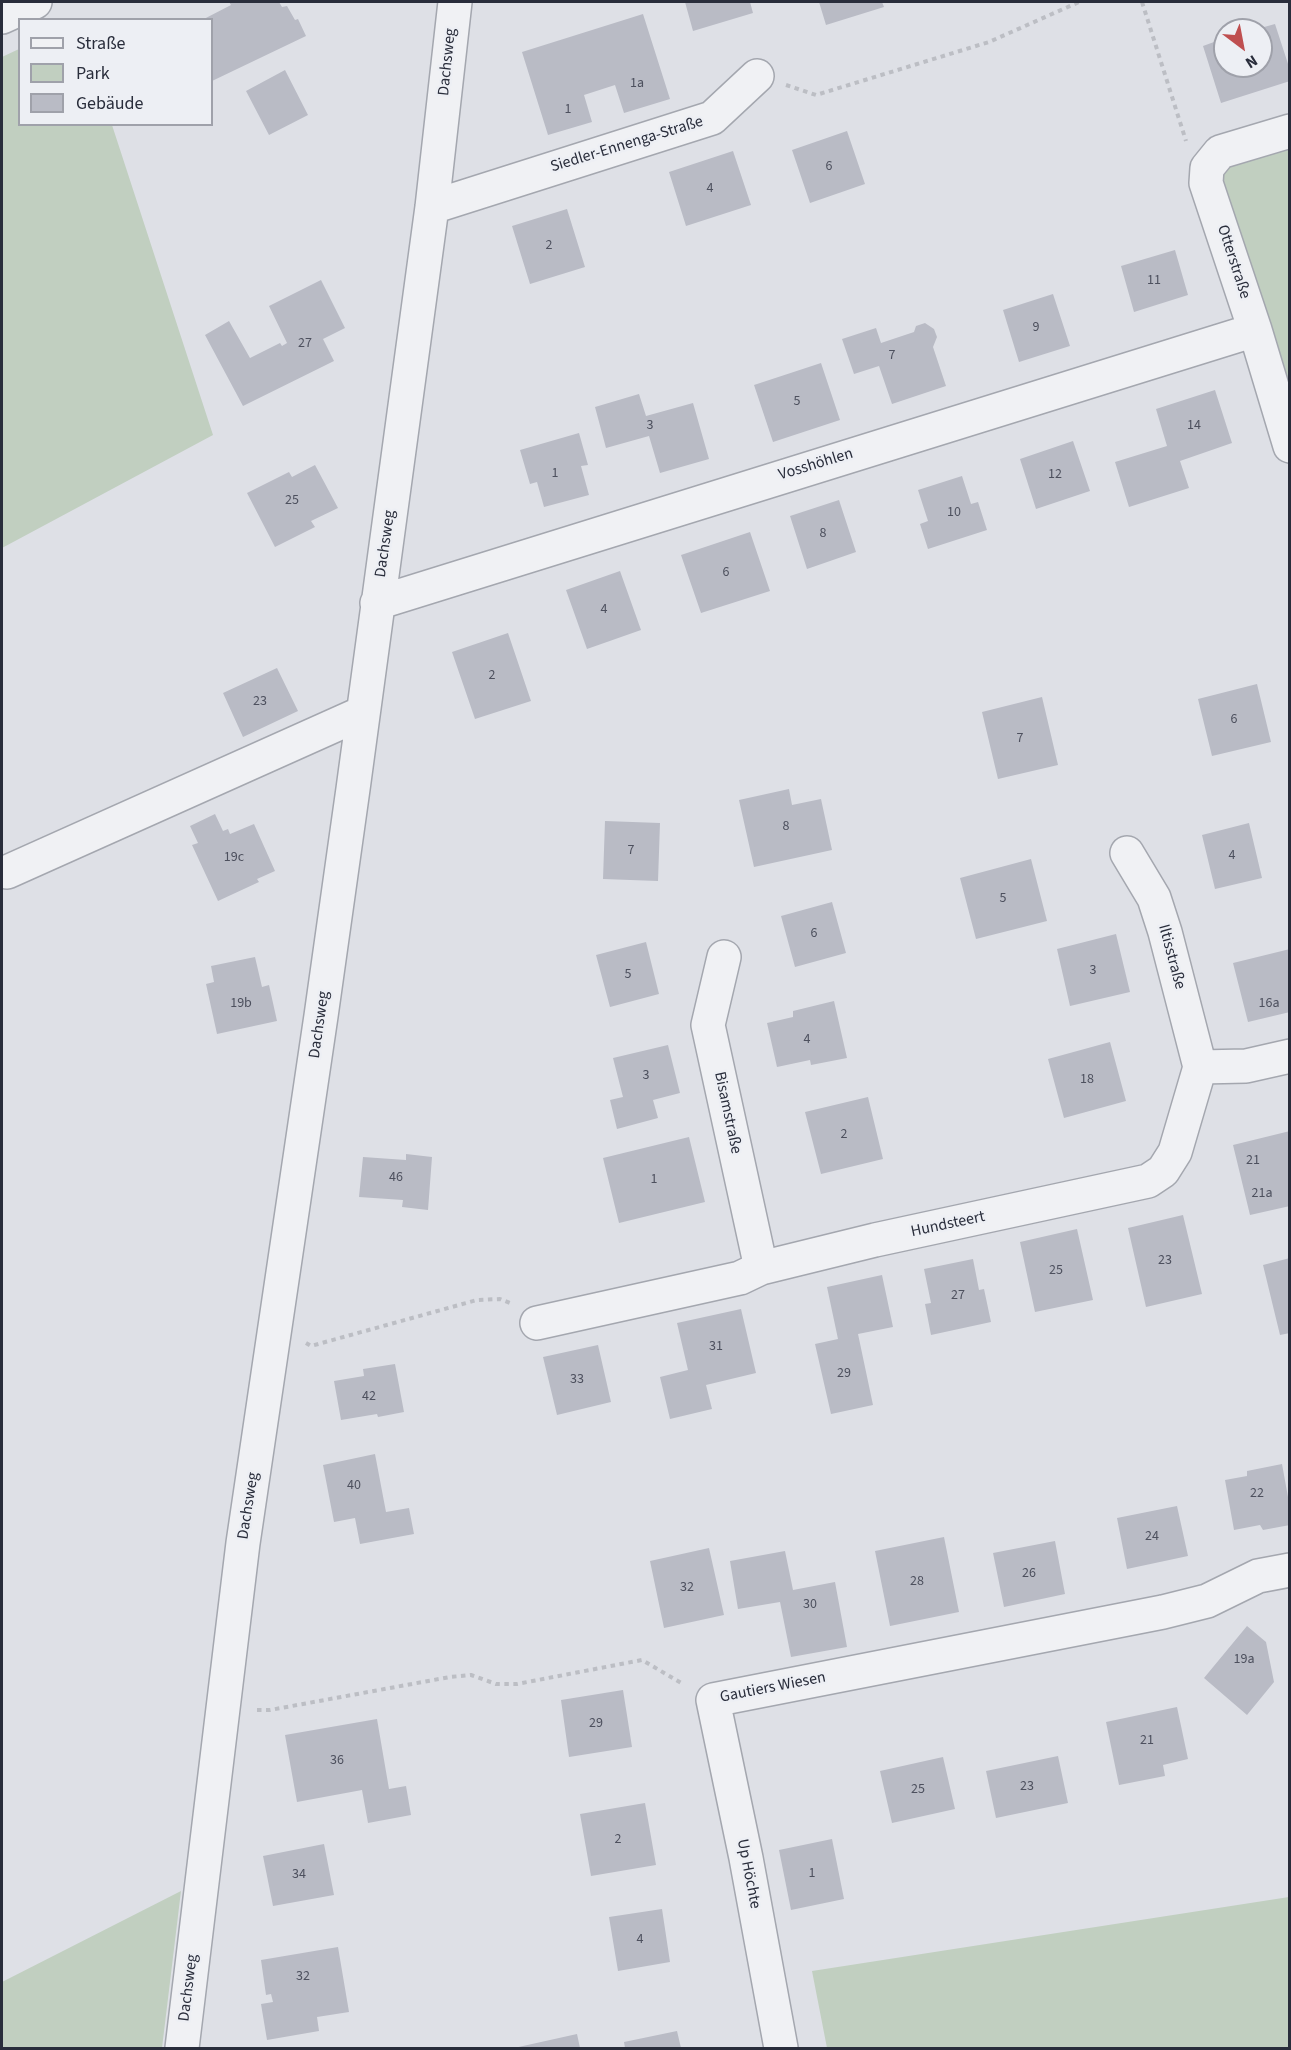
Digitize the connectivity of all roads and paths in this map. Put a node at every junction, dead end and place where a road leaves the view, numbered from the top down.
1 (35, 2) edge
2 (455, 2) edge
3 (1078, 2) edge
4 (1142, 2) edge
5 (2, 17) edge
6 (757, 76) joint
7 (1290, 131) edge
8 (1207, 168) junction
9 (432, 207) junction
10 (1255, 330) junction
11 (1290, 446) edge
12 (377, 603) junction
13 (362, 713) junction
14 (1127, 853) dead end
15 (8, 872) dead end
16 (723, 957) dead end
17 (1290, 1056) edge
18 (1200, 1068) junction
19 (760, 1268) junction
20 (537, 1323) joint
21 (276, 1329) junction
22 (1290, 1570) edge
23 (713, 1700) junction
24 (224, 1711) junction
25 (182, 2049) edge
26 (781, 2049) edge

1 - 5 street
2 - 9 street, Dachsweg
3 - 6 path
4 - 8 path
6 - 9 street, Siedler-Ennenga-Straße
7 - 8 street
8 - 10 street, Otterstraße
9 - 12 street, Dachsweg
10 - 11 street, Otterstraße
10 - 12 street, Vosshöhlen
12 - 13 street, Dachsweg
13 - 15 street
13 - 21 street, Dachsweg
14 - 18 street, Iltisstraße
16 - 19 street, Bisamstraße
17 - 18 street
18 - 19 street, Hundsteert
19 - 20 street, Hundsteert
20 - 21 path
21 - 24 street, Dachsweg
22 - 23 street, Gautiers Wiesen
23 - 24 path, Gautiers Wiesen
23 - 26 street, Up Höchte
24 - 25 street, Dachsweg

